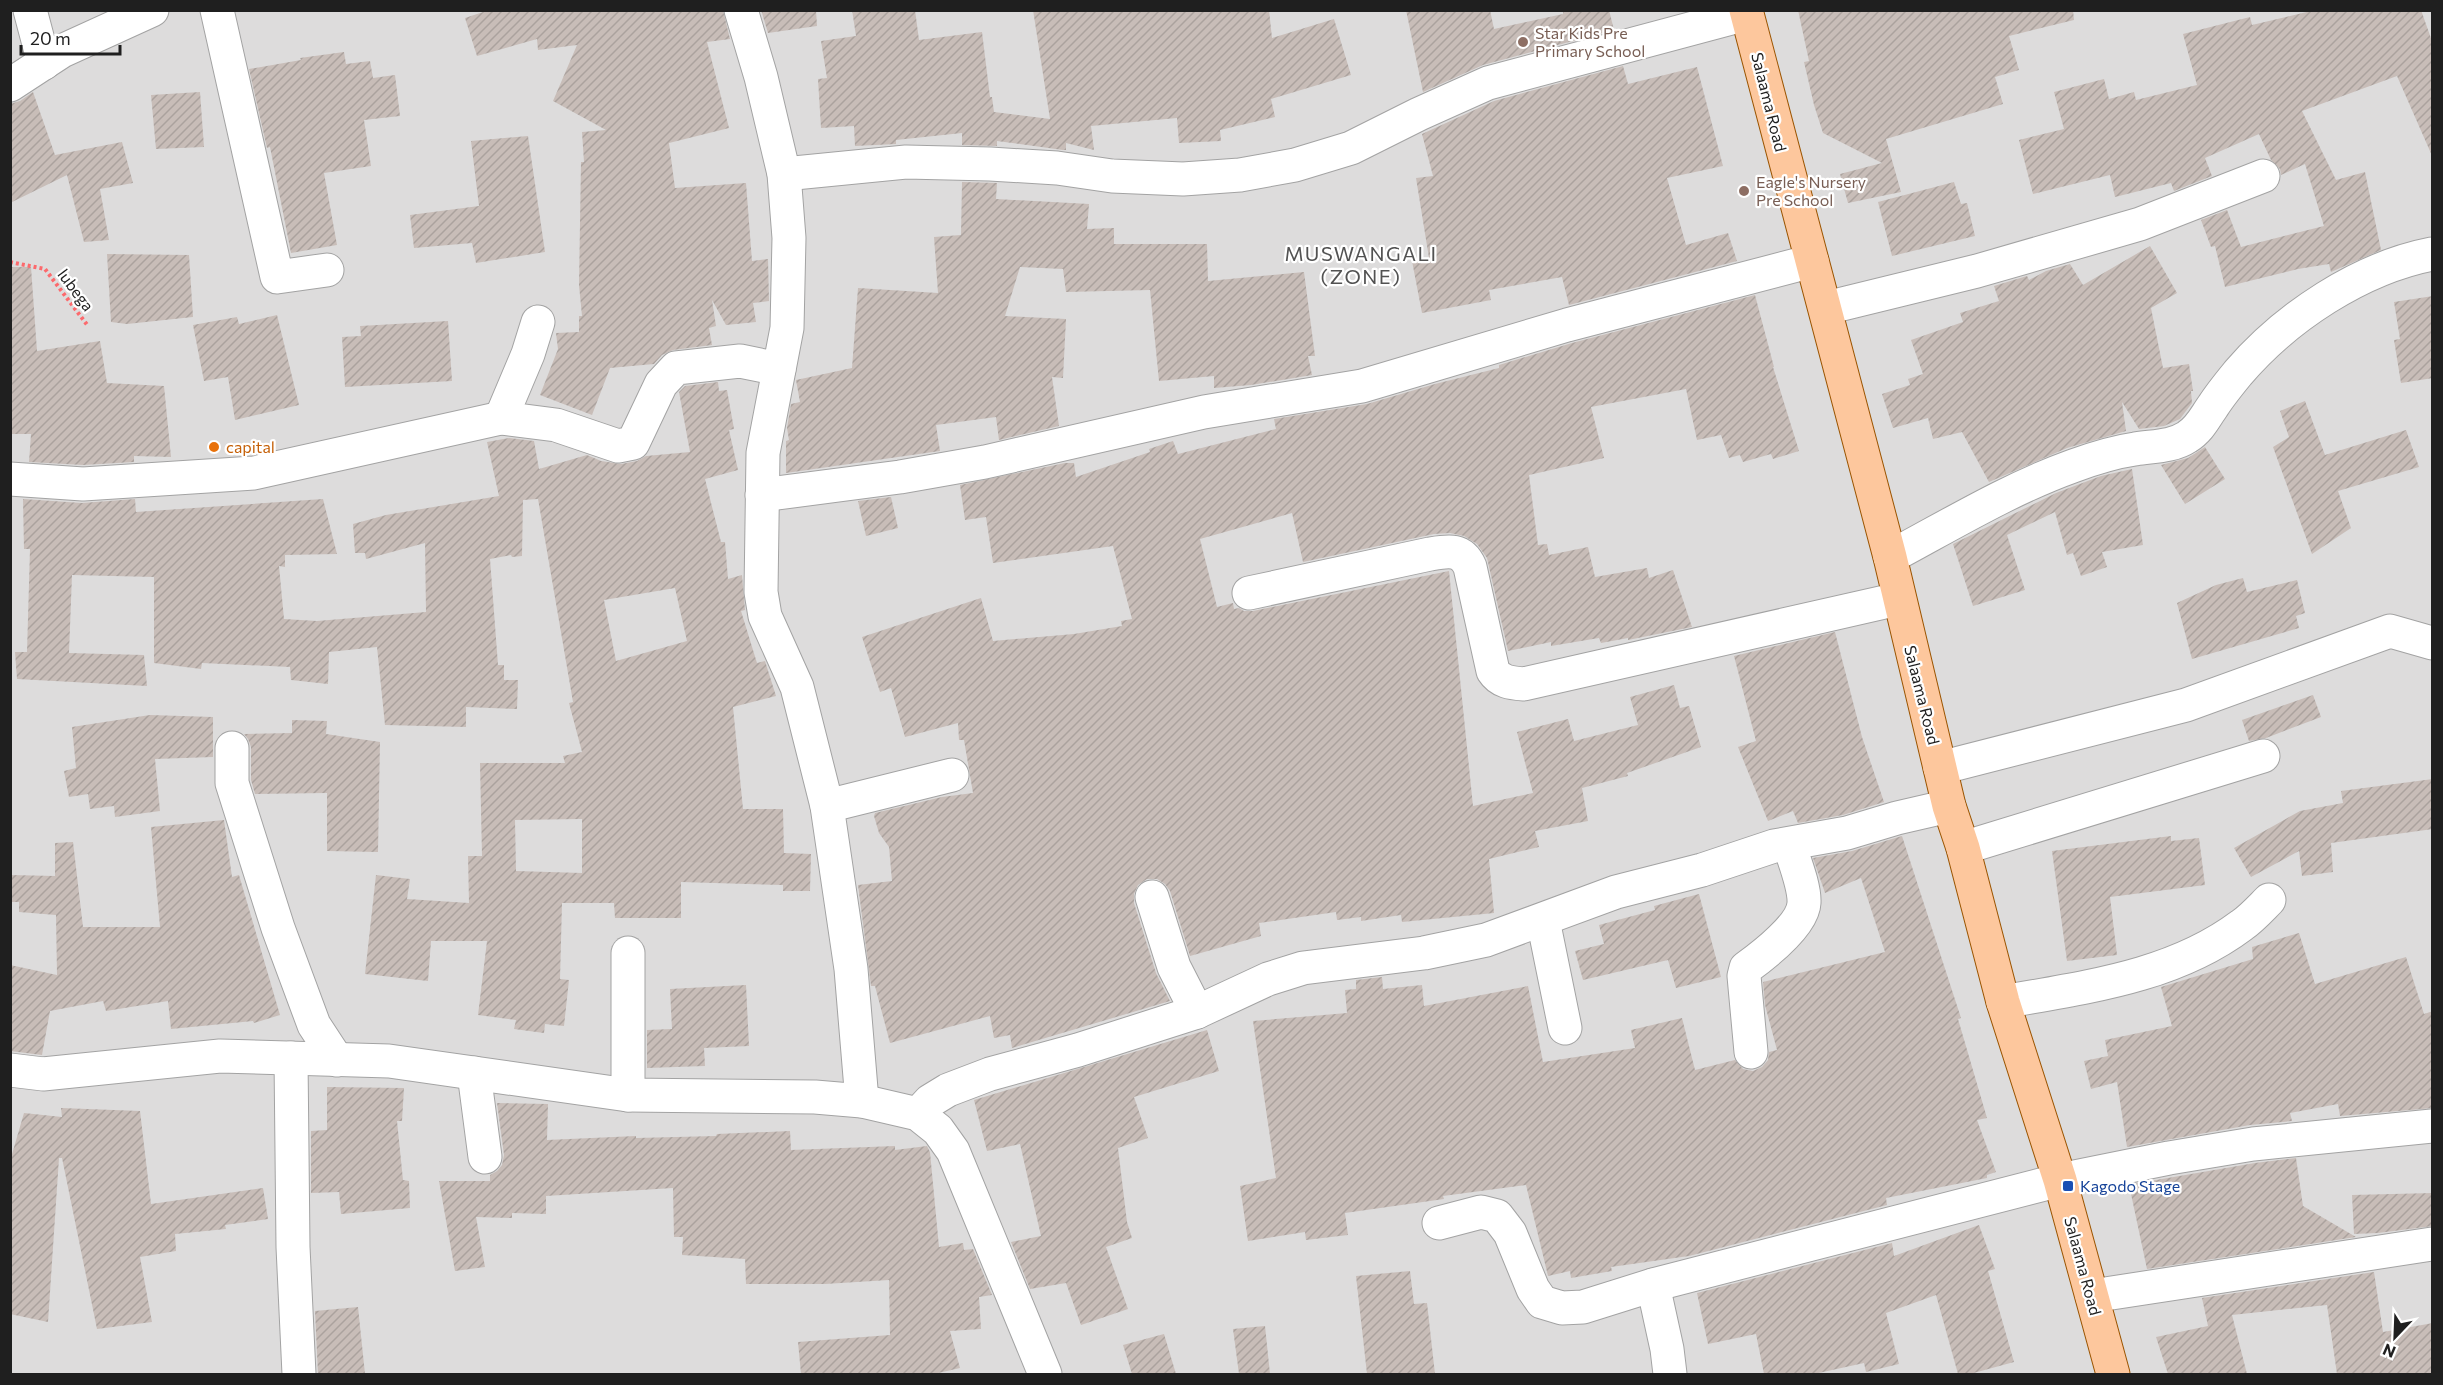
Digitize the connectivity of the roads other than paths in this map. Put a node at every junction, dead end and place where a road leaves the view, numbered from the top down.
1 (30, 10) edge
2 (152, 10) edge
3 (218, 10) edge
4 (741, 10) edge
5 (1746, 12) edge
6 (44, 63) junction
7 (10, 85) edge
8 (784, 174) junction
9 (2264, 176) dead end
10 (2433, 254) edge
11 (1812, 261) junction
12 (327, 270) dead end
13 (1826, 308) junction
14 (538, 322) dead end
15 (779, 369) junction
16 (501, 418) junction
17 (10, 479) edge
18 (762, 495) junction
19 (1890, 557) junction
20 (1249, 593) dead end
21 (1898, 599) junction
22 (2433, 643) edge
23 (232, 748) dead end
24 (2262, 756) dead end
25 (1940, 768) junction
26 (952, 775) dead end
27 (827, 806) junction
28 (1949, 806) junction
29 (1790, 844) junction
30 (1964, 848) junction
31 (1152, 897) dead end
32 (2269, 900) dead end
33 (1543, 920) junction
34 (628, 953) dead end
35 (2004, 1002) junction
36 (1197, 1012) junction
37 (1565, 1028) dead end
38 (1751, 1052) dead end
39 (291, 1058) junction
40 (337, 1060) junction
41 (10, 1070) edge
42 (474, 1073) junction
43 (628, 1095) junction
44 (862, 1101) junction
45 (918, 1114) junction
46 (2433, 1126) edge
47 (485, 1157) dead end
48 (2060, 1180) junction
49 (1439, 1223) dead end
50 (2433, 1244) edge
51 (1653, 1285) junction
52 (2092, 1296) junction
53 (299, 1374) edge
54 (1045, 1374) edge
55 (1670, 1374) edge
56 (2113, 1374) edge

1 - 6 street
2 - 6 street
3 - 12 street
4 - 8 street
5 - 8 street
5 - 11 main road, Salaama Road
6 - 7 street
8 - 15 street
9 - 13 street
10 - 19 street
11 - 13 main road, Salaama Road
11 - 18 street
13 - 19 main road, Salaama Road
14 - 16 street
15 - 16 street
15 - 18 street
16 - 17 street
18 - 27 street
19 - 21 main road, Salaama Road
20 - 21 street
21 - 25 main road, Salaama Road
22 - 25 street
23 - 40 street
24 - 30 street
25 - 28 main road, Salaama Road
26 - 27 street
27 - 44 street
28 - 29 street
28 - 30 main road, Salaama Road
29 - 33 street
29 - 38 street
30 - 35 main road, Salaama Road
31 - 36 street
32 - 35 street
33 - 36 street
33 - 37 street
34 - 43 street
35 - 48 main road, Salaama Road
36 - 45 street
39 - 40 street
39 - 41 street
39 - 53 street
40 - 42 street
42 - 43 street
42 - 47 street
43 - 44 street
44 - 45 street
45 - 54 street
46 - 48 street
48 - 51 street
48 - 52 main road, Salaama Road
49 - 51 street
50 - 52 street
51 - 55 street
52 - 56 main road, Salaama Road

